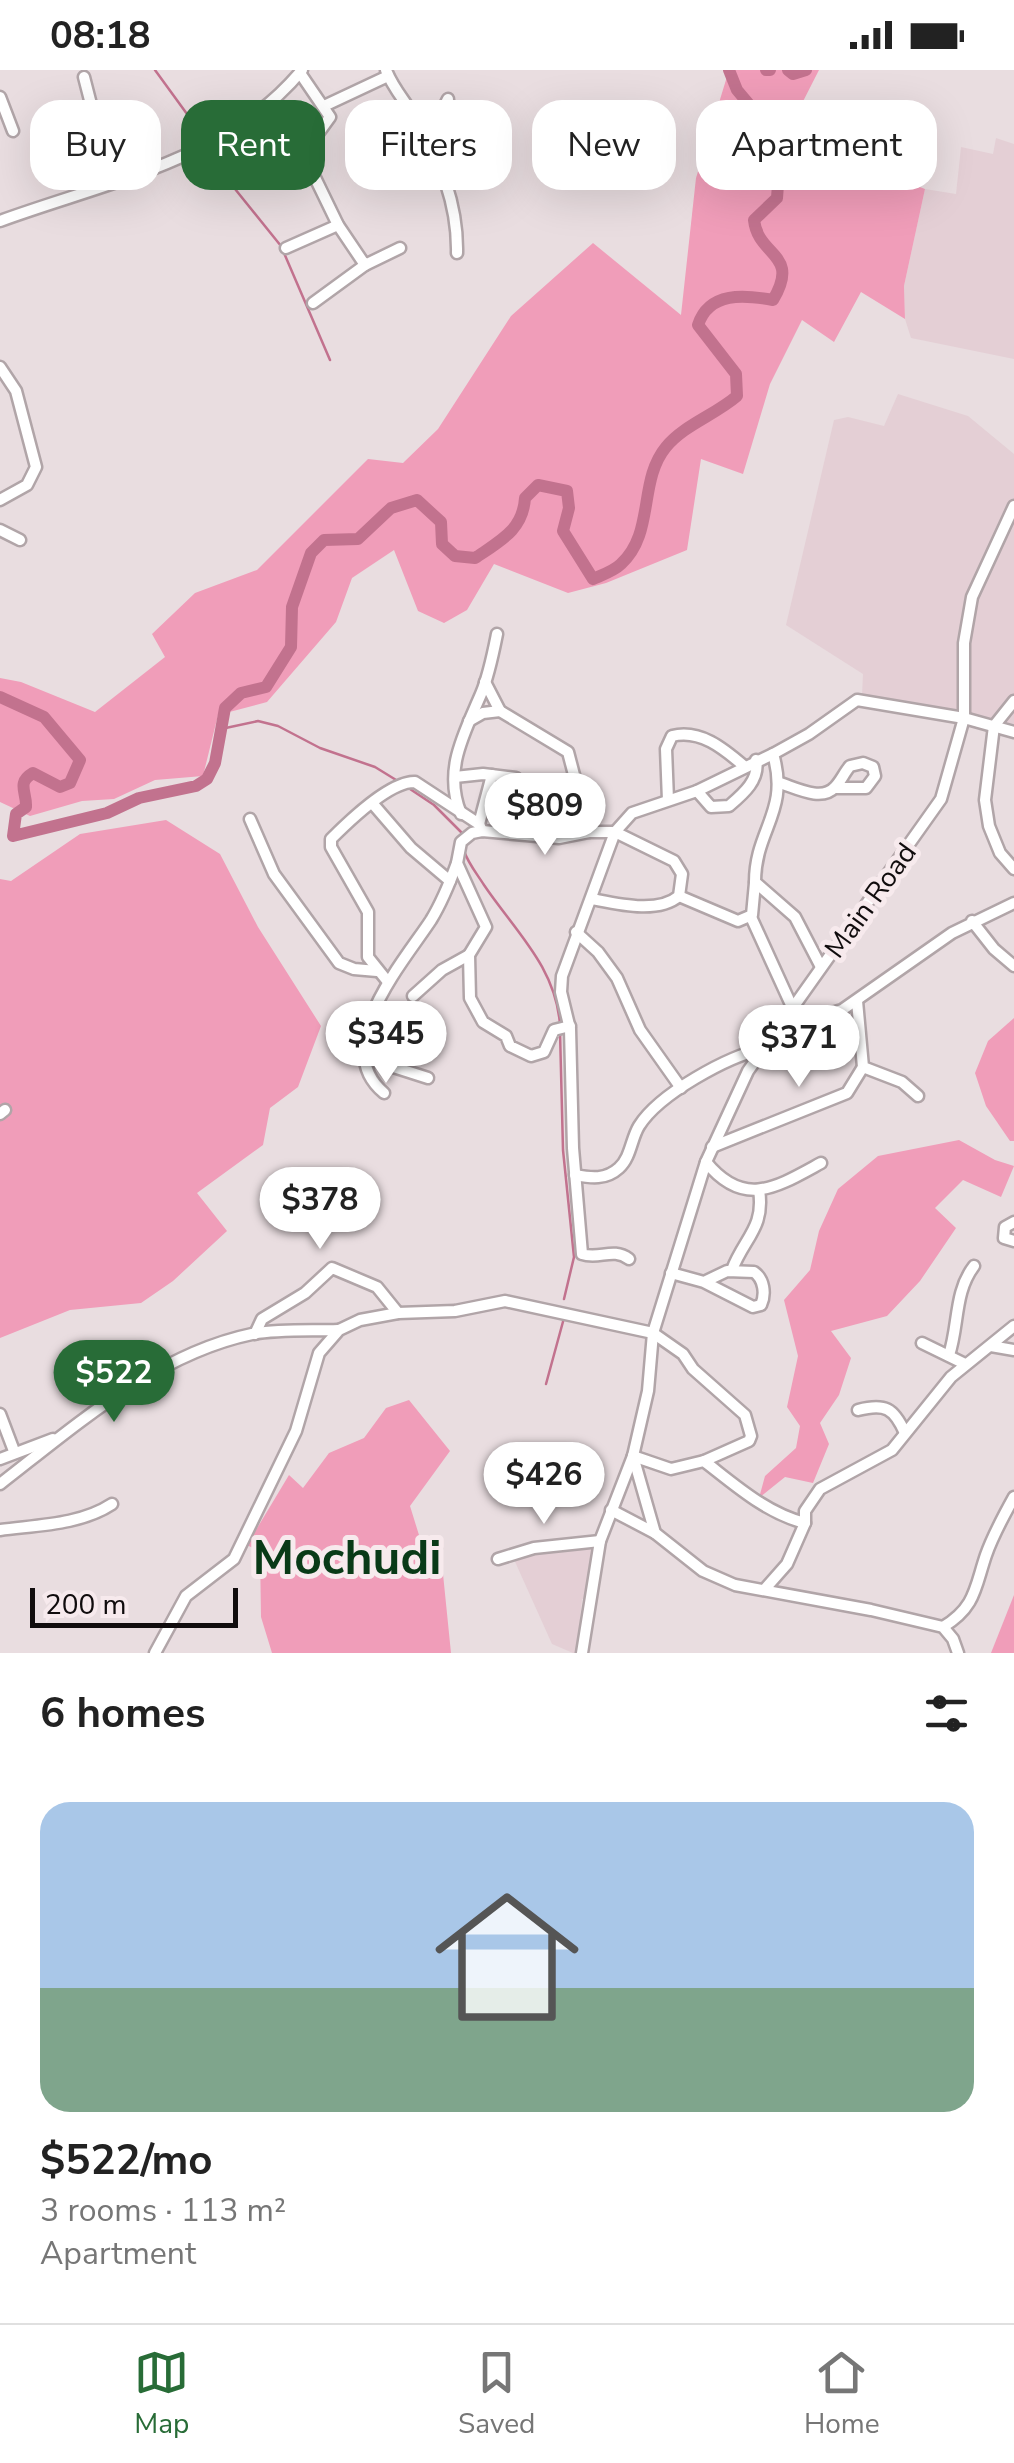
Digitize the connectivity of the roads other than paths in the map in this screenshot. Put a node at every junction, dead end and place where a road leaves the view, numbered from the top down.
1 (301, 71) edge
2 (387, 73) edge
3 (84, 77) dead end
4 (0, 97) edge
5 (90, 100) edge
6 (274, 100) edge
7 (320, 100) edge
8 (404, 100) edge
9 (325, 105) edge
10 (13, 131) dead end
11 (87, 190) edge
12 (321, 190) edge
13 (449, 190) edge
14 (0, 221) edge
15 (338, 225) junction
16 (286, 248) dead end
17 (400, 248) dead end
18 (458, 253) dead end
19 (365, 265) junction
20 (313, 303) dead end
21 (0, 367) edge
22 (0, 500) edge
23 (1014, 506) edge
24 (0, 530) edge
25 (20, 540) dead end
26 (496, 634) dead end
27 (485, 682) junction
28 (1014, 701) edge
29 (500, 711) junction
30 (964, 718) junction
31 (468, 722) junction
32 (994, 726) junction
33 (1014, 732) edge
34 (773, 754) junction
35 (756, 760) junction
36 (744, 766) junction
37 (492, 775) junction
38 (455, 777) junction
39 (516, 778) dead end
40 (780, 782) junction
41 (835, 788) dead end
42 (697, 791) junction
43 (668, 800) junction
44 (372, 804) junction
45 (462, 815) junction
46 (250, 819) dead end
47 (478, 829) junction
48 (589, 832) junction
49 (614, 832) junction
50 (457, 863) junction
51 (1014, 869) edge
52 (450, 881) junction
53 (755, 882) junction
54 (679, 896) junction
55 (592, 899) junction
56 (1014, 903) edge
57 (751, 917) junction
58 (972, 921) junction
59 (576, 932) junction
60 (469, 955) junction
61 (1014, 966) edge
62 (822, 967) junction
63 (378, 971) junction
64 (388, 982) junction
65 (413, 996) dead end
66 (857, 1002) junction
67 (793, 1009) junction
68 (563, 1028) junction
69 (780, 1028) junction
70 (763, 1048) junction
71 (366, 1053) junction
72 (863, 1067) junction
73 (428, 1078) dead end
74 (681, 1088) junction
75 (384, 1093) dead end
76 (918, 1096) dead end
77 (712, 1147) junction
78 (706, 1162) junction
79 (821, 1164) dead end
80 (574, 1176) junction
81 (758, 1190) junction
82 (1014, 1222) edge
83 (1014, 1241) edge
84 (628, 1259) dead end
85 (974, 1266) dead end
86 (732, 1270) junction
87 (671, 1272) junction
88 (704, 1282) junction
89 (398, 1313) junction
90 (1014, 1326) edge
91 (338, 1330) junction
92 (653, 1333) junction
93 (255, 1334) junction
94 (922, 1343) dead end
95 (991, 1346) junction
96 (1014, 1350) edge
97 (949, 1356) junction
98 (965, 1364) junction
99 (858, 1410) dead end
100 (0, 1414) edge
101 (905, 1433) junction
102 (63, 1436) junction
103 (14, 1451) junction
104 (633, 1456) junction
105 (0, 1459) edge
106 (704, 1461) junction
107 (0, 1484) edge
108 (1014, 1497) edge
109 (112, 1504) dead end
110 (611, 1510) junction
111 (805, 1523) junction
112 (0, 1530) edge
113 (655, 1532) junction
114 (600, 1541) junction
115 (498, 1559) dead end
116 (764, 1590) junction
117 (943, 1628) junction
118 (155, 1653) edge
119 (582, 1653) edge
120 (958, 1653) edge

1 - 6 street
1 - 7 street
2 - 8 street
2 - 9 street
3 - 5 street
4 - 10 street
11 - 14 street
12 - 15 street
13 - 18 street
15 - 16 street
15 - 19 street
17 - 19 street
19 - 20 street
21 - 22 street
23 - 30 street, Main Road
24 - 25 street
26 - 27 street
27 - 29 street
27 - 31 street
28 - 32 street
29 - 31 street
29 - 48 street
30 - 32 street
30 - 34 street
30 - 62 street, Main Road
31 - 38 street
32 - 33 street
32 - 51 street
34 - 35 street
34 - 40 street
35 - 36 street
35 - 42 street
36 - 42 street
36 - 43 street
37 - 38 street
37 - 39 street
37 - 47 street
38 - 45 street
40 - 41 street
40 - 53 street
42 - 43 street
43 - 49 street
44 - 45 street
44 - 52 street
44 - 63 street
45 - 47 street
46 - 63 street
47 - 48 street
47 - 50 street
48 - 49 street
49 - 54 street
49 - 55 street
50 - 52 street
50 - 60 street
52 - 64 street
53 - 57 street
53 - 62 street
54 - 55 street
54 - 57 street
55 - 59 street
56 - 58 street
57 - 67 street
58 - 61 street
58 - 66 street
59 - 68 street
59 - 74 street
60 - 65 street
60 - 68 street
62 - 67 street, Main Road
63 - 64 street
64 - 71 street
66 - 69 street
66 - 72 street
67 - 69 street, Main Road
68 - 80 street
69 - 70 street, Main Road
70 - 74 street
70 - 77 street, Main Road
71 - 73 street
71 - 75 street
72 - 76 street
72 - 77 street
74 - 80 street
77 - 78 street, Main Road
78 - 81 street
78 - 87 street, Main Road
79 - 81 street
80 - 84 street
81 - 86 street
82 - 83 street
85 - 97 street
86 - 88 street
86 - 88 street
87 - 88 street
87 - 92 street, Main Road
89 - 91 street
89 - 92 street
89 - 93 street
90 - 95 street
91 - 93 street
91 - 118 street
92 - 104 street, Main Road
92 - 106 street
93 - 102 street
94 - 97 street
95 - 96 street
95 - 98 street
97 - 98 street
98 - 101 street
99 - 101 street
100 - 103 street
101 - 111 street
102 - 103 street
102 - 107 street
103 - 105 street
104 - 106 street
104 - 110 street, Main Road
104 - 113 street
106 - 111 street
108 - 117 street
109 - 112 street
110 - 113 street
110 - 114 street, Main Road
111 - 116 street
113 - 116 street
114 - 115 street
114 - 119 street, Main Road
116 - 117 street
117 - 120 street

